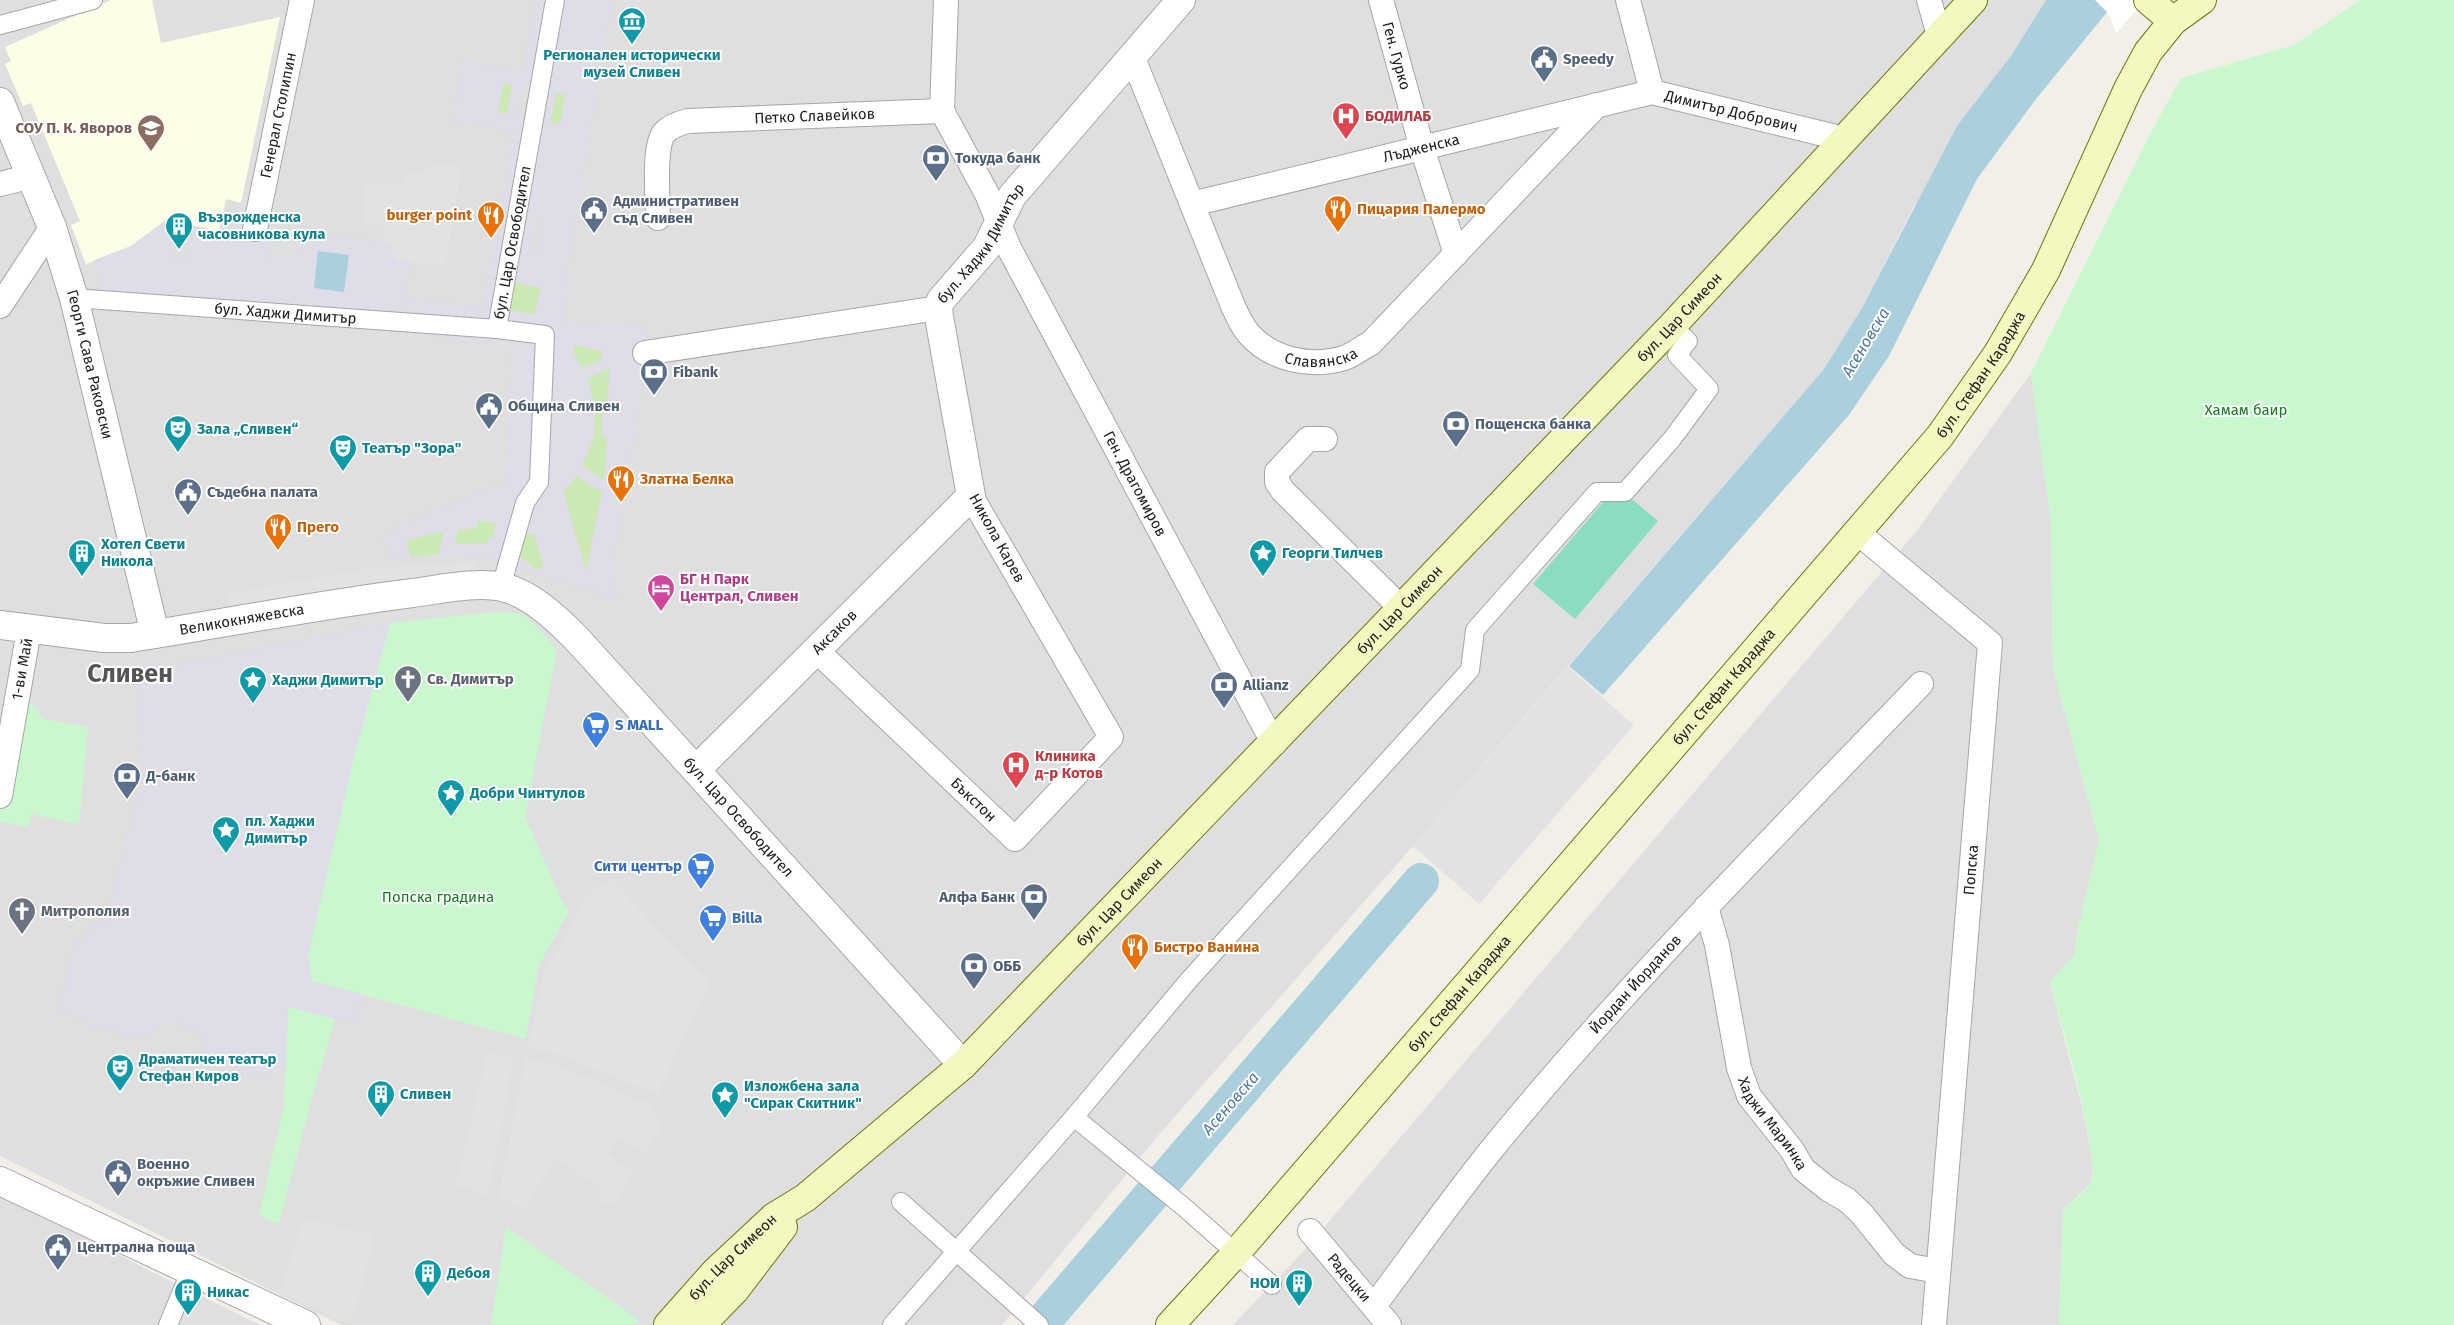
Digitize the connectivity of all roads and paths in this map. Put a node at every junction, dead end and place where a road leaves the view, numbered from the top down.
1 (93, 0) edge
2 (302, 0) edge
3 (556, 0) edge
4 (946, 0) edge
5 (1380, 0) edge
6 (1628, 0) edge
7 (1929, 0) edge
8 (1973, 0) edge
9 (2148, 0) edge
10 (2202, 0) edge
11 (1172, 4) edge
12 (2173, 21) junction
13 (0, 25) edge
14 (1939, 35) junction
15 (1133, 58) junction
16 (1652, 92) junction
17 (0, 102) edge
18 (1597, 105) junction
19 (942, 111) junction
20 (1844, 139) junction
21 (1422, 148) junction
22 (32, 176) junction
23 (0, 184) edge
24 (1192, 204) junction
25 (658, 218) dead end
26 (998, 223) junction
27 (52, 227) junction
28 (255, 229) dead end
29 (1456, 254) junction
30 (74, 298) junction
31 (0, 306) edge
32 (938, 308) junction
33 (1672, 326) junction
34 (498, 329) junction
35 (645, 353) dead end
36 (1325, 439) dead end
37 (971, 496) junction
38 (1856, 532) junction
39 (492, 586) junction
40 (1400, 607) junction
41 (0, 625) edge
42 (29, 630) junction
43 (155, 634) junction
44 (817, 650) junction
45 (1921, 684) dead end
46 (1102, 720) joint
47 (1274, 744) junction
48 (697, 769) junction
49 (0, 796) edge
50 (1706, 908) junction
51 (963, 1066) junction
52 (1074, 1117) junction
53 (0, 1182) edge
54 (805, 1198) junction
55 (901, 1202) dead end
56 (1310, 1231) dead end
57 (957, 1250) junction
58 (1236, 1252) junction
59 (191, 1270) junction
60 (1938, 1271) junction
61 (1272, 1285) dead end
62 (1374, 1306) junction
63 (279, 1319) edge
64 (168, 1325) edge
65 (306, 1325) edge
66 (668, 1325) edge
67 (701, 1325) edge
68 (892, 1325) edge
69 (1039, 1325) edge
70 (1170, 1325) edge
71 (1388, 1325) edge
72 (1934, 1325) edge

1 - 13 street
2 - 28 street, Генерал Столипин
3 - 34 street, бул. Цар Освободител
4 - 19 street
5 - 21 street, Ген. Гурко
6 - 16 street, Димитър Добрович
7 - 14 street
8 - 14 main road, бул. Цар Симеон
9 - 12 main road
10 - 12 main road, бул. Стефан Караджа
11 - 15 street, бул. Хаджи Димитър
12 - 38 main road, бул. Стефан Караджа
14 - 20 main road, бул. Цар Симеон
15 - 24 street, Славянска
15 - 26 street, бул. Хаджи Димитър
16 - 18 street, Лъдженска
16 - 20 street, Димитър Добрович
17 - 22 street, Георги Сава Раковски
18 - 21 street, Лъдженска
18 - 29 street, Славянска
19 - 25 street, Петко Славейков
19 - 26 street, Ген. Драгомиров
20 - 33 main road, бул. Цар Симеон
21 - 24 street, Лъдженска
21 - 29 street, Ген. Гурко
22 - 23 street
22 - 27 street, Георги Сава Раковски
24 - 29 street, Славянска
26 - 32 street, бул. Хаджи Димитър
26 - 47 street, Ген. Драгомиров
27 - 30 street, Георги Сава Раковски
27 - 31 street
30 - 34 street, бул. Хаджи Димитър
30 - 43 street, Георги Сава Раковски
32 - 35 street, бул. Хаджи Димитър
32 - 37 street, Никола Карев
33 - 40 main road, бул. Цар Симеон
33 - 52 street
34 - 39 street, бул. Цар Освободител
36 - 40 street
37 - 44 street, Аксаков
37 - 46 street, Никола Карев
38 - 58 main road, бул. Стефан Караджа
38 - 60 street, Попска
39 - 43 street, Великокняжевска
39 - 48 street, бул. Цар Освободител
40 - 47 main road, бул. Цар Симеон
41 - 42 street, Великокняжевска
42 - 43 street, Великокняжевска
42 - 49 street, 1-ви Май
44 - 46 street, Бъкстон
44 - 48 street, Аксаков
45 - 50 street, Йордан Йорданов
47 - 51 main road, бул. Цар Симеон
48 - 51 street, бул. Цар Освободител
50 - 60 street, Хаджи Маринка
50 - 62 street, Йордан Йорданов
51 - 54 main road, бул. Цар Симеон
52 - 57 street
52 - 58 street
53 - 59 street
54 - 66 main road, бул. Цар Симеон
54 - 67 main road, бул. Цар Симеон
55 - 57 street
56 - 62 street, Радецки
57 - 68 street
57 - 69 street
58 - 61 street
58 - 70 main road, бул. Стефан Караджа
59 - 63 street
59 - 64 street
60 - 72 street
62 - 71 street, Радецки
63 - 65 street

